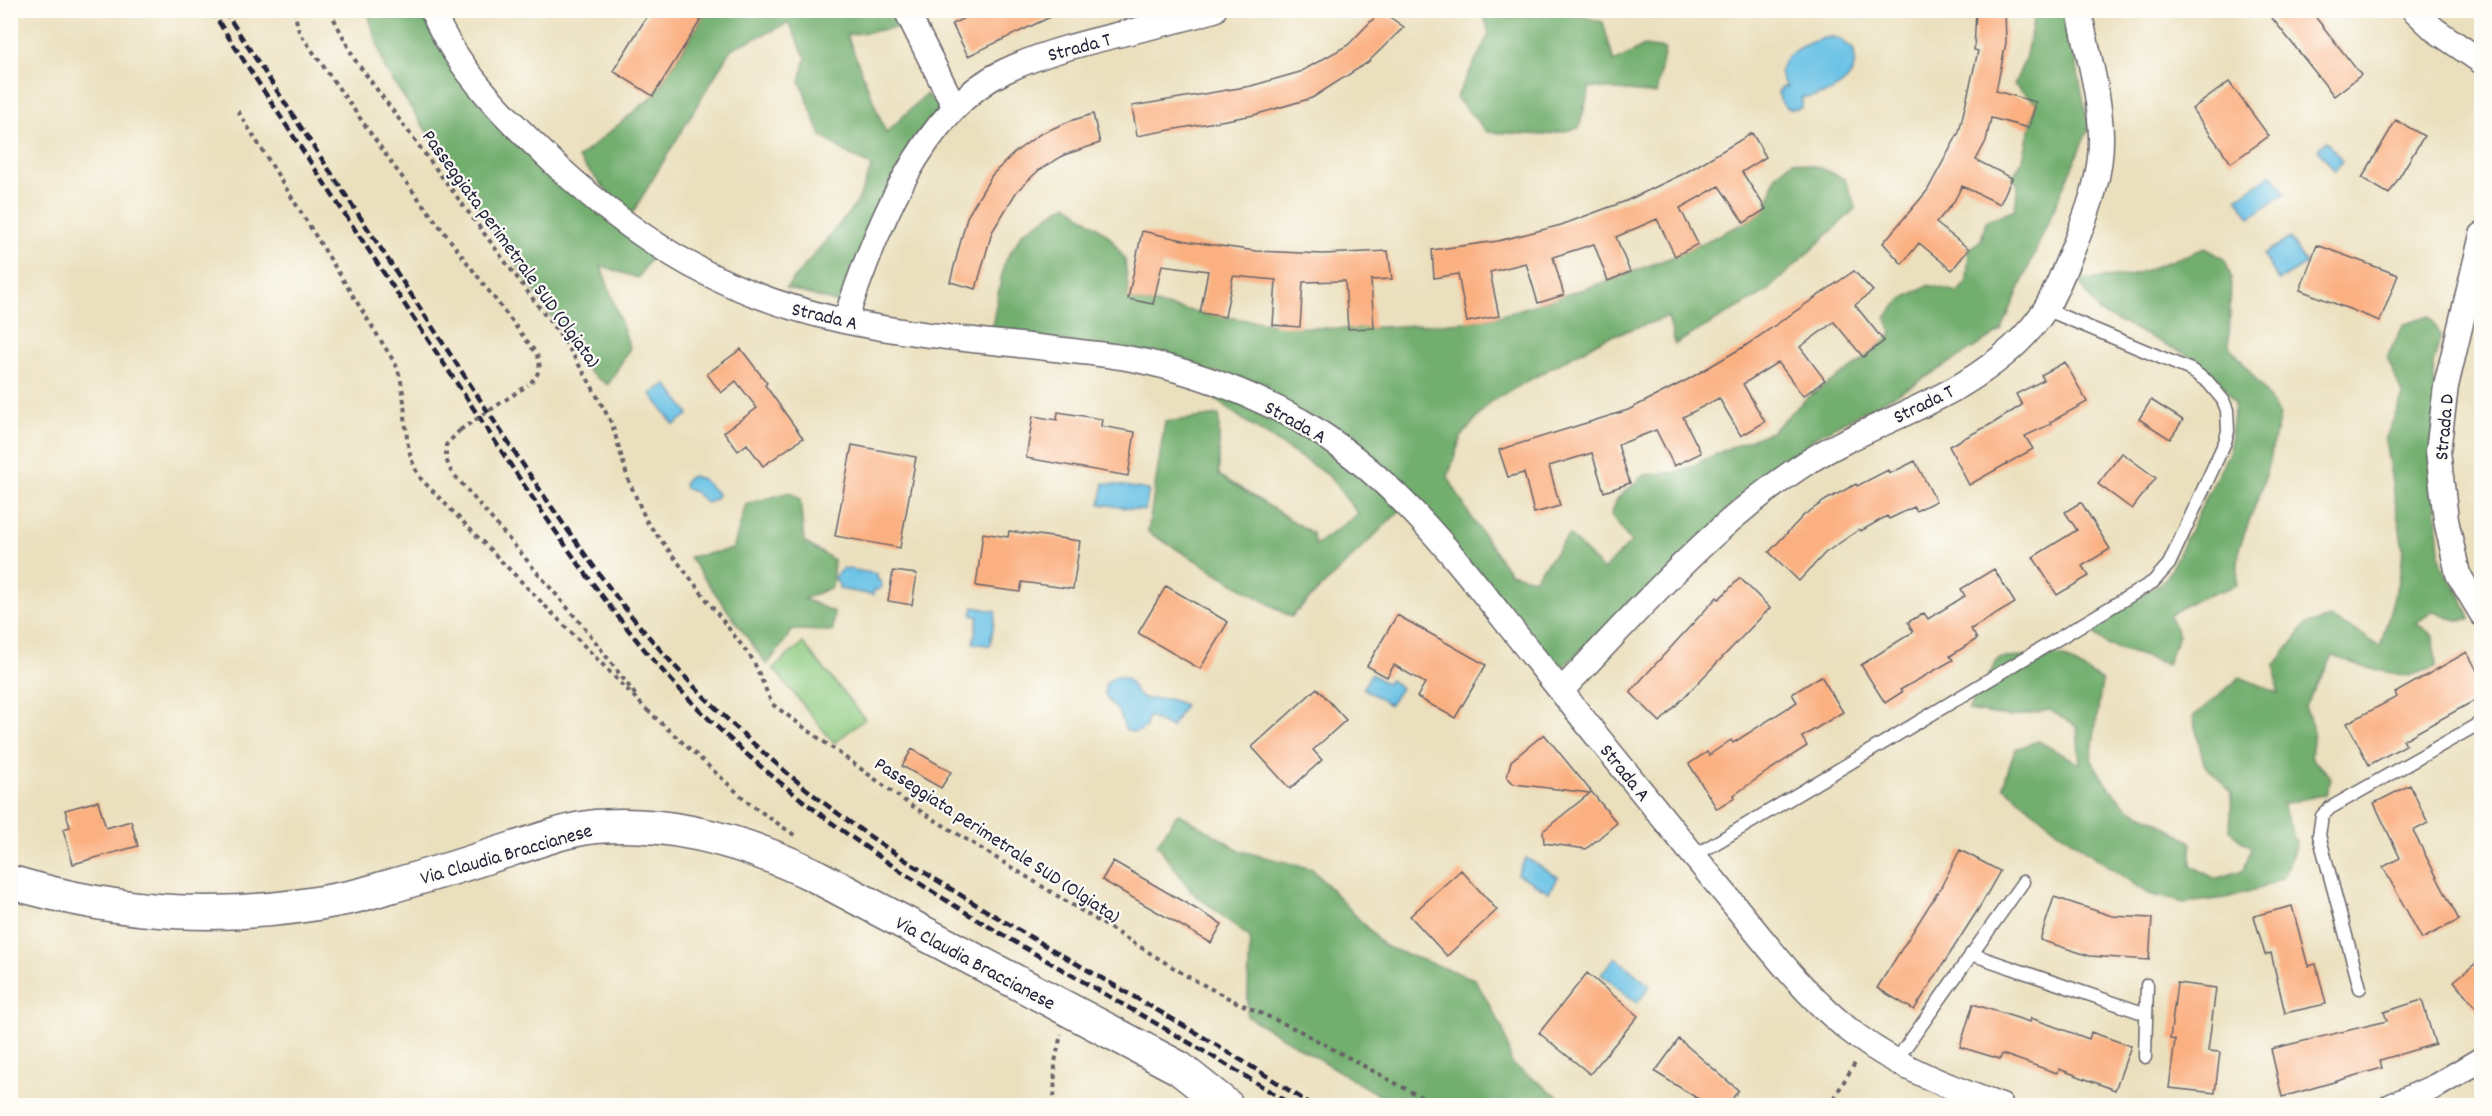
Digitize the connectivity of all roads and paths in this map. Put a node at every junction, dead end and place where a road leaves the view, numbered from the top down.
1 (294, 10) edge
2 (333, 10) edge
3 (432, 10) edge
4 (906, 10) edge
5 (1214, 10) edge
6 (2079, 10) edge
7 (2414, 10) edge
8 (2481, 62) edge
9 (954, 106) junction
10 (238, 111) dead end
11 (2481, 235) edge
12 (2045, 309) junction
13 (845, 321) junction
14 (2481, 614) edge
15 (1561, 691) junction
16 (648, 711) junction
17 (2481, 722) edge
18 (806, 843) dead end
19 (1694, 856) junction
20 (10, 882) edge
21 (2023, 882) dead end
22 (1971, 954) junction
23 (2147, 985) dead end
24 (2360, 988) dead end
25 (1067, 1010) junction
26 (2146, 1014) junction
27 (1867, 1043) junction
28 (2145, 1057) dead end
29 (2481, 1059) edge
30 (1895, 1062) junction
31 (1992, 1104) edge
32 (1054, 1106) edge
33 (1227, 1106) edge
34 (1437, 1106) edge
35 (1829, 1106) edge
36 (2391, 1106) edge

1 - 16 path, bridge
2 - 34 path, Passeggiata perimetrale SUD (Olgiata)
3 - 13 street, Strada A
4 - 9 street
5 - 9 street, Strada T
6 - 12 street, Strada T
7 - 8 street
9 - 13 street, Strada T
10 - 16 path
11 - 14 street, Strada D
12 - 15 street, Strada T
12 - 19 lane
13 - 15 street, Strada A
15 - 19 street, Strada A
16 - 18 path
17 - 24 lane
19 - 27 street, Strada A
20 - 25 main road, Via Claudia Braccianese
21 - 22 lane
22 - 26 lane
22 - 30 lane
23 - 26 lane
25 - 32 path
25 - 33 main road, Via Claudia Braccianese
26 - 28 lane
27 - 30 street, Strada A
27 - 35 path
29 - 36 street
30 - 31 street, Strada A

